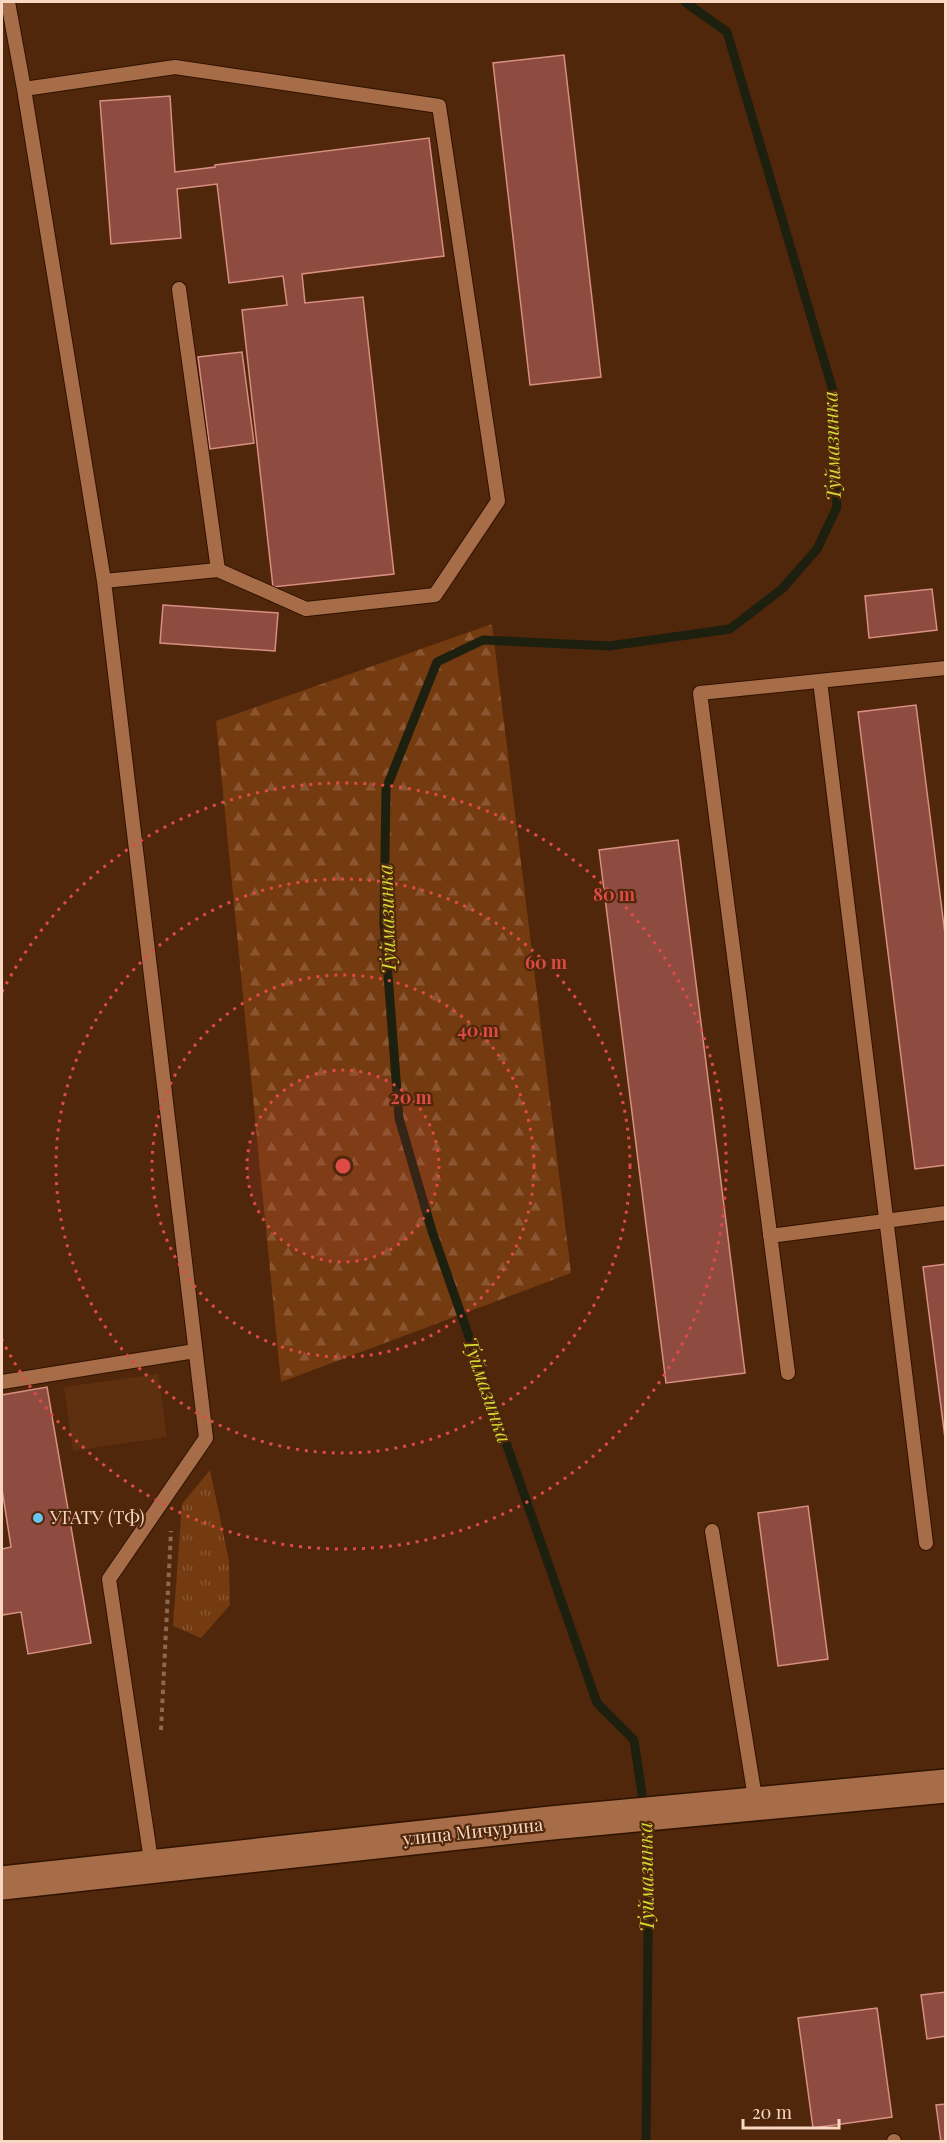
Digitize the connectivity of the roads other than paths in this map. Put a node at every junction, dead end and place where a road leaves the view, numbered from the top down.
1 (8, 2) edge
2 (24, 89) junction
3 (179, 289) dead end
4 (218, 570) junction
5 (104, 581) junction
6 (945, 668) edge
7 (820, 681) junction
8 (945, 1213) edge
9 (886, 1221) junction
10 (770, 1236) junction
11 (195, 1351) junction
12 (788, 1373) dead end
13 (2, 1382) edge
14 (712, 1530) dead end
15 (926, 1543) dead end
16 (945, 1786) edge
17 (756, 1804) junction
18 (152, 1867) junction
19 (2, 1883) edge

1 - 2 lane
2 - 4 lane
2 - 5 lane
3 - 4 lane
4 - 5 lane
5 - 11 lane
6 - 7 lane
7 - 9 lane
7 - 10 lane
8 - 9 lane
9 - 10 lane
9 - 15 lane
10 - 12 lane
11 - 13 lane
11 - 18 lane
14 - 17 lane
16 - 17 street, улица Мичурина
17 - 18 street, улица Мичурина
18 - 19 street, улица Мичурина

